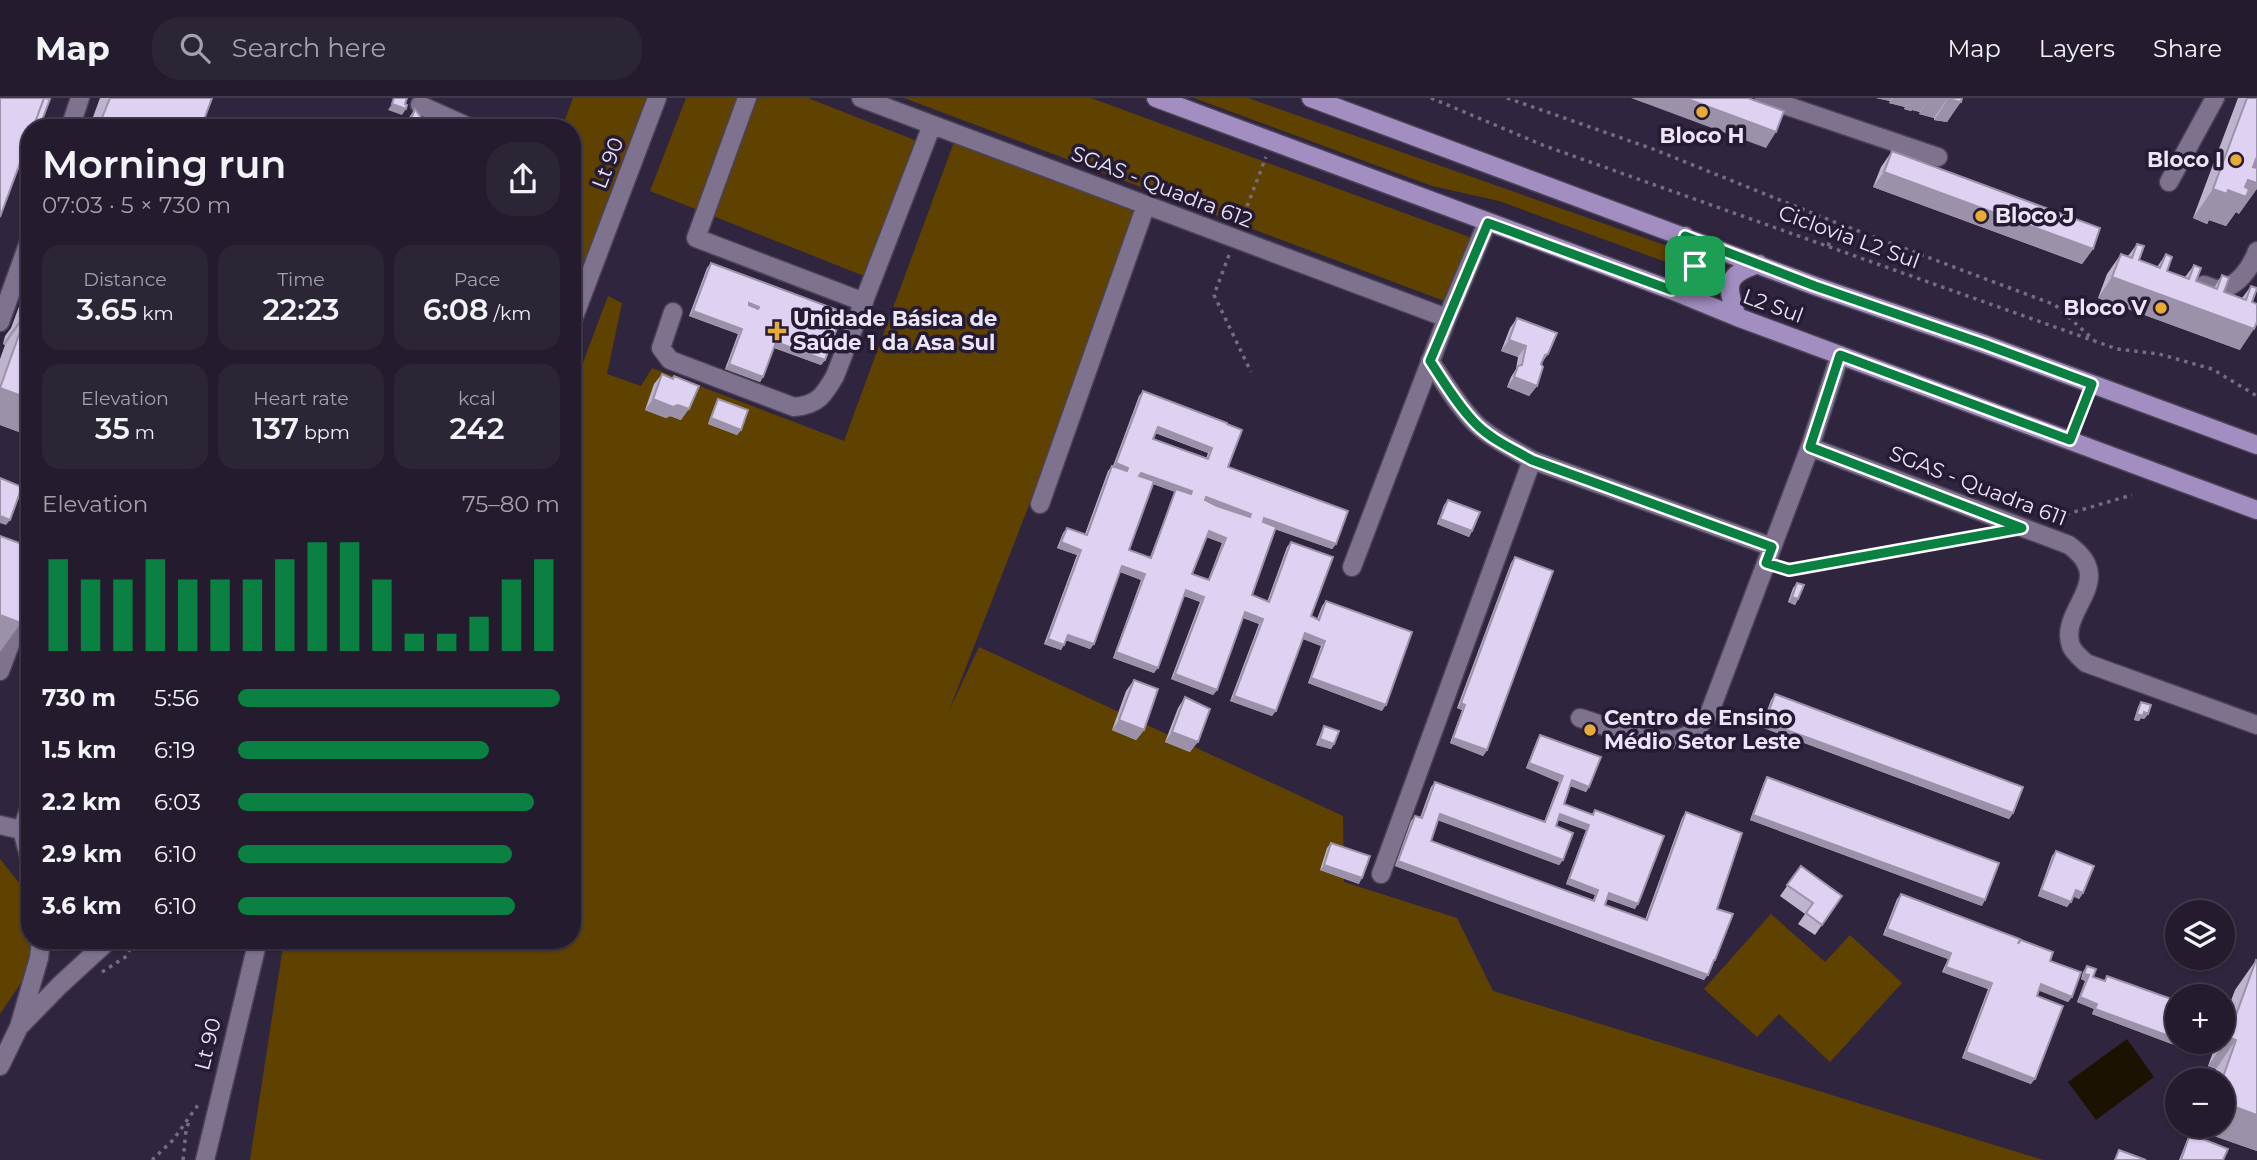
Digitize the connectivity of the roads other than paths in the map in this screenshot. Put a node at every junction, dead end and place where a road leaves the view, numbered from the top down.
1 (80, 98) edge
2 (657, 98) edge
3 (747, 98) edge
4 (861, 98) edge
5 (1156, 98) edge
6 (1311, 98) edge
7 (1764, 98) edge
8 (2215, 98) edge
9 (421, 105) dead end
10 (73, 119) edge
11 (451, 119) edge
12 (932, 125) junction
13 (1938, 157) dead end
14 (2169, 182) dead end
15 (1146, 205) junction
16 (1488, 223) junction
17 (1685, 236) junction
18 (2257, 251) edge
19 (21, 264) edge
20 (1759, 264) junction
21 (581, 278) edge
22 (2190, 280) edge
23 (1671, 290) junction
24 (864, 302) junction
25 (673, 312) dead end
26 (1737, 317) junction
27 (1447, 318) junction
28 (0, 322) edge
29 (1840, 355) junction
30 (1430, 361) junction
31 (2257, 445) edge
32 (1810, 447) junction
33 (1532, 460) junction
34 (1040, 504) dead end
35 (2257, 510) edge
36 (1769, 555) junction
37 (1352, 567) dead end
38 (21, 616) edge
39 (0, 671) edge
40 (1580, 718) dead end
41 (2257, 724) edge
42 (0, 825) edge
43 (21, 830) edge
44 (1381, 874) dead end
45 (40, 949) edge
46 (100, 949) edge
47 (256, 949) edge
48 (19, 1027) junction
49 (0, 1037) edge
50 (0, 1066) edge
51 (205, 1160) edge

1 - 10 street
2 - 21 street, Lt 90
3 - 24 street
4 - 12 street, SGAS - Quadra 612
5 - 16 main road, L2 Sul
6 - 17 main road, L2 Sul
7 - 13 street
8 - 14 street
9 - 11 street
12 - 15 street, SGAS - Quadra 612
12 - 24 street
15 - 27 street, SGAS - Quadra 612
15 - 34 street
16 - 23 main road, L2 Sul
16 - 27 street
17 - 20 main road, L2 Sul
17 - 23 main road
18 - 22 street
19 - 28 street
20 - 26 main road
20 - 31 main road, L2 Sul
23 - 26 main road, L2 Sul
24 - 25 street
26 - 29 main road, L2 Sul
27 - 30 street
29 - 32 street
29 - 35 main road, L2 Sul
30 - 33 street
30 - 37 street
32 - 36 street
32 - 41 street, SGAS - Quadra 611
33 - 36 street
33 - 44 street
36 - 40 street
38 - 39 street
42 - 43 street
45 - 48 street
46 - 48 street
47 - 51 street, Lt 90
48 - 49 street
48 - 50 street

